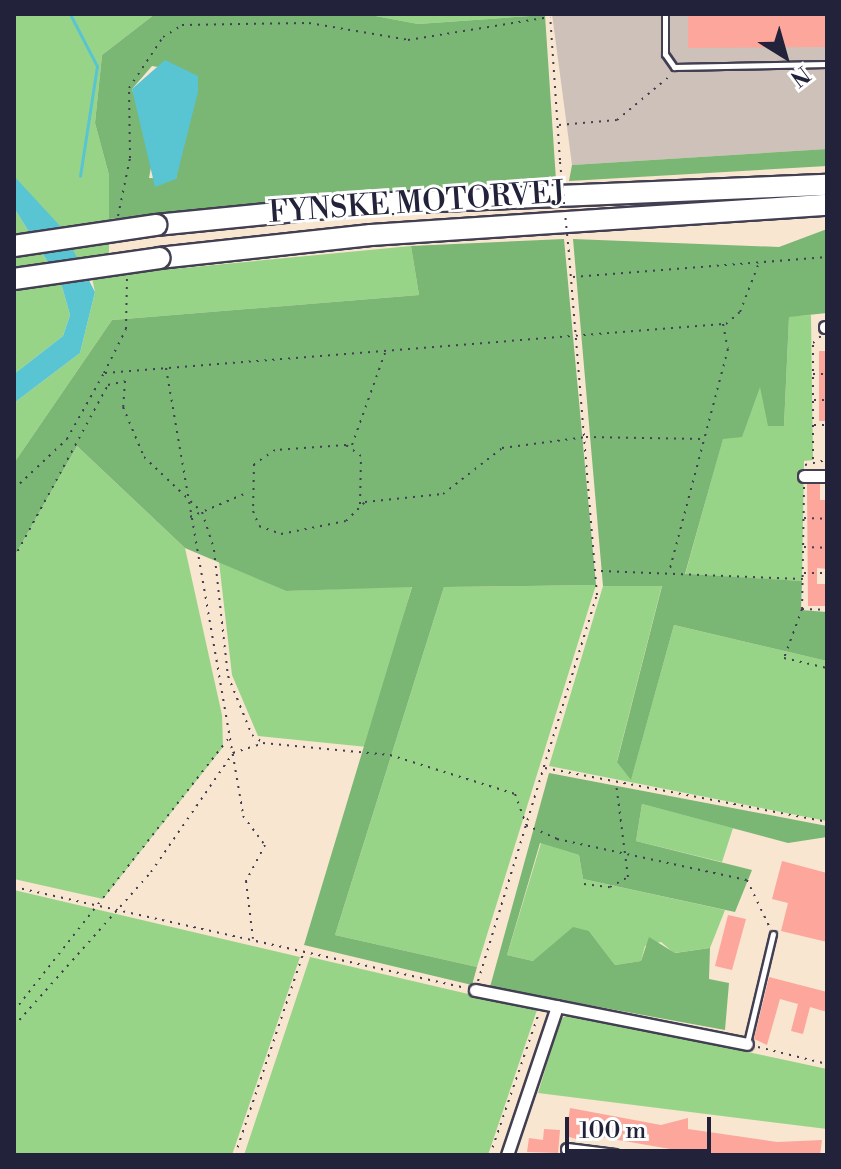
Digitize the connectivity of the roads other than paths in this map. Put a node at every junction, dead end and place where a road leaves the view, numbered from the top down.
1 (665, 14) edge
2 (827, 64) edge
3 (827, 185) edge
4 (827, 205) edge
5 (14, 246) edge
6 (14, 279) edge
7 (804, 476) road end
8 (827, 476) edge
9 (773, 934) road end
10 (475, 990) road end
11 (557, 1006) junction
12 (747, 1044) joint
13 (567, 1149) dead end
14 (507, 1155) edge
15 (615, 1155) edge

1 - 2 lane
3 - 5 highway, FYNSKE MOTORVEJ, bridge
4 - 6 highway, FYNSKE MOTORVEJ, bridge
7 - 8 street
9 - 12 lane
10 - 11 street
11 - 12 street
11 - 14 street
13 - 15 street

